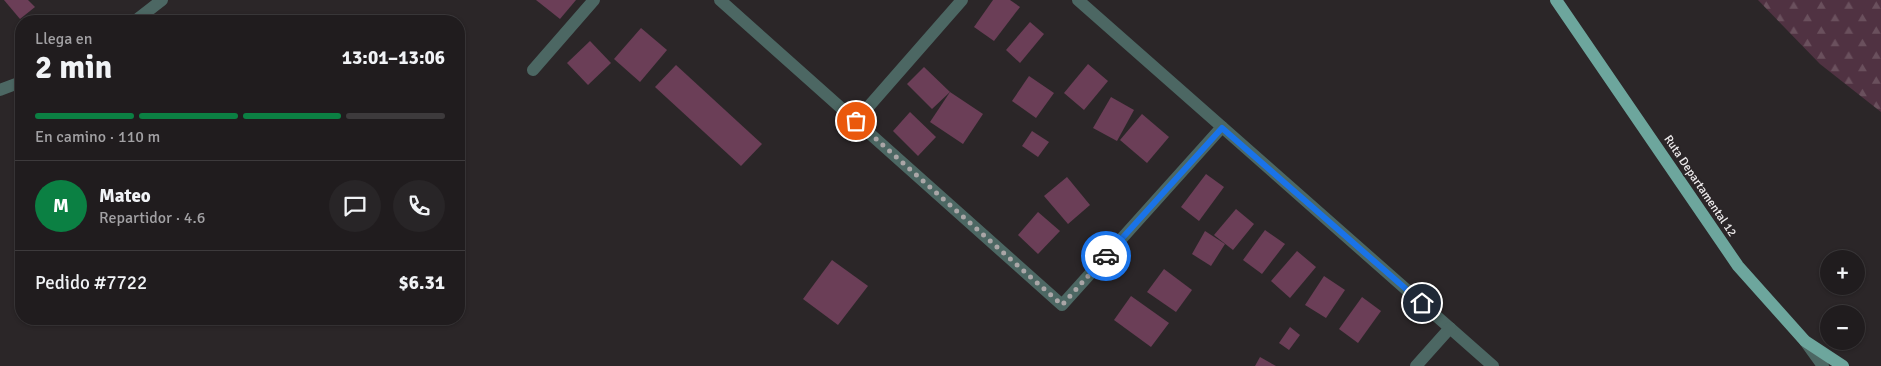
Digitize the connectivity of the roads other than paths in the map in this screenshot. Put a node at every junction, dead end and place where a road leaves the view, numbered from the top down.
1 (162, 0) edge
2 (594, 0) edge
3 (720, 0) edge
4 (962, 0) edge
5 (1078, 0) edge
6 (1556, 0) edge
7 (143, 15) edge
8 (533, 70) dead end
9 (15, 84) edge
10 (0, 90) edge
11 (856, 121) junction
12 (1222, 128) junction
13 (1450, 328) junction
14 (1805, 341) junction
15 (1416, 366) edge
16 (1493, 366) edge
17 (1822, 366) edge
18 (1843, 366) edge

1 - 7 street
2 - 8 street
3 - 11 street
4 - 11 street
5 - 12 street
6 - 14 main road, Ruta Departamental 12
9 - 10 street
11 - 12 street
12 - 13 street
13 - 15 street
13 - 16 street
14 - 17 street
14 - 18 main road, Ruta Departamental 12

